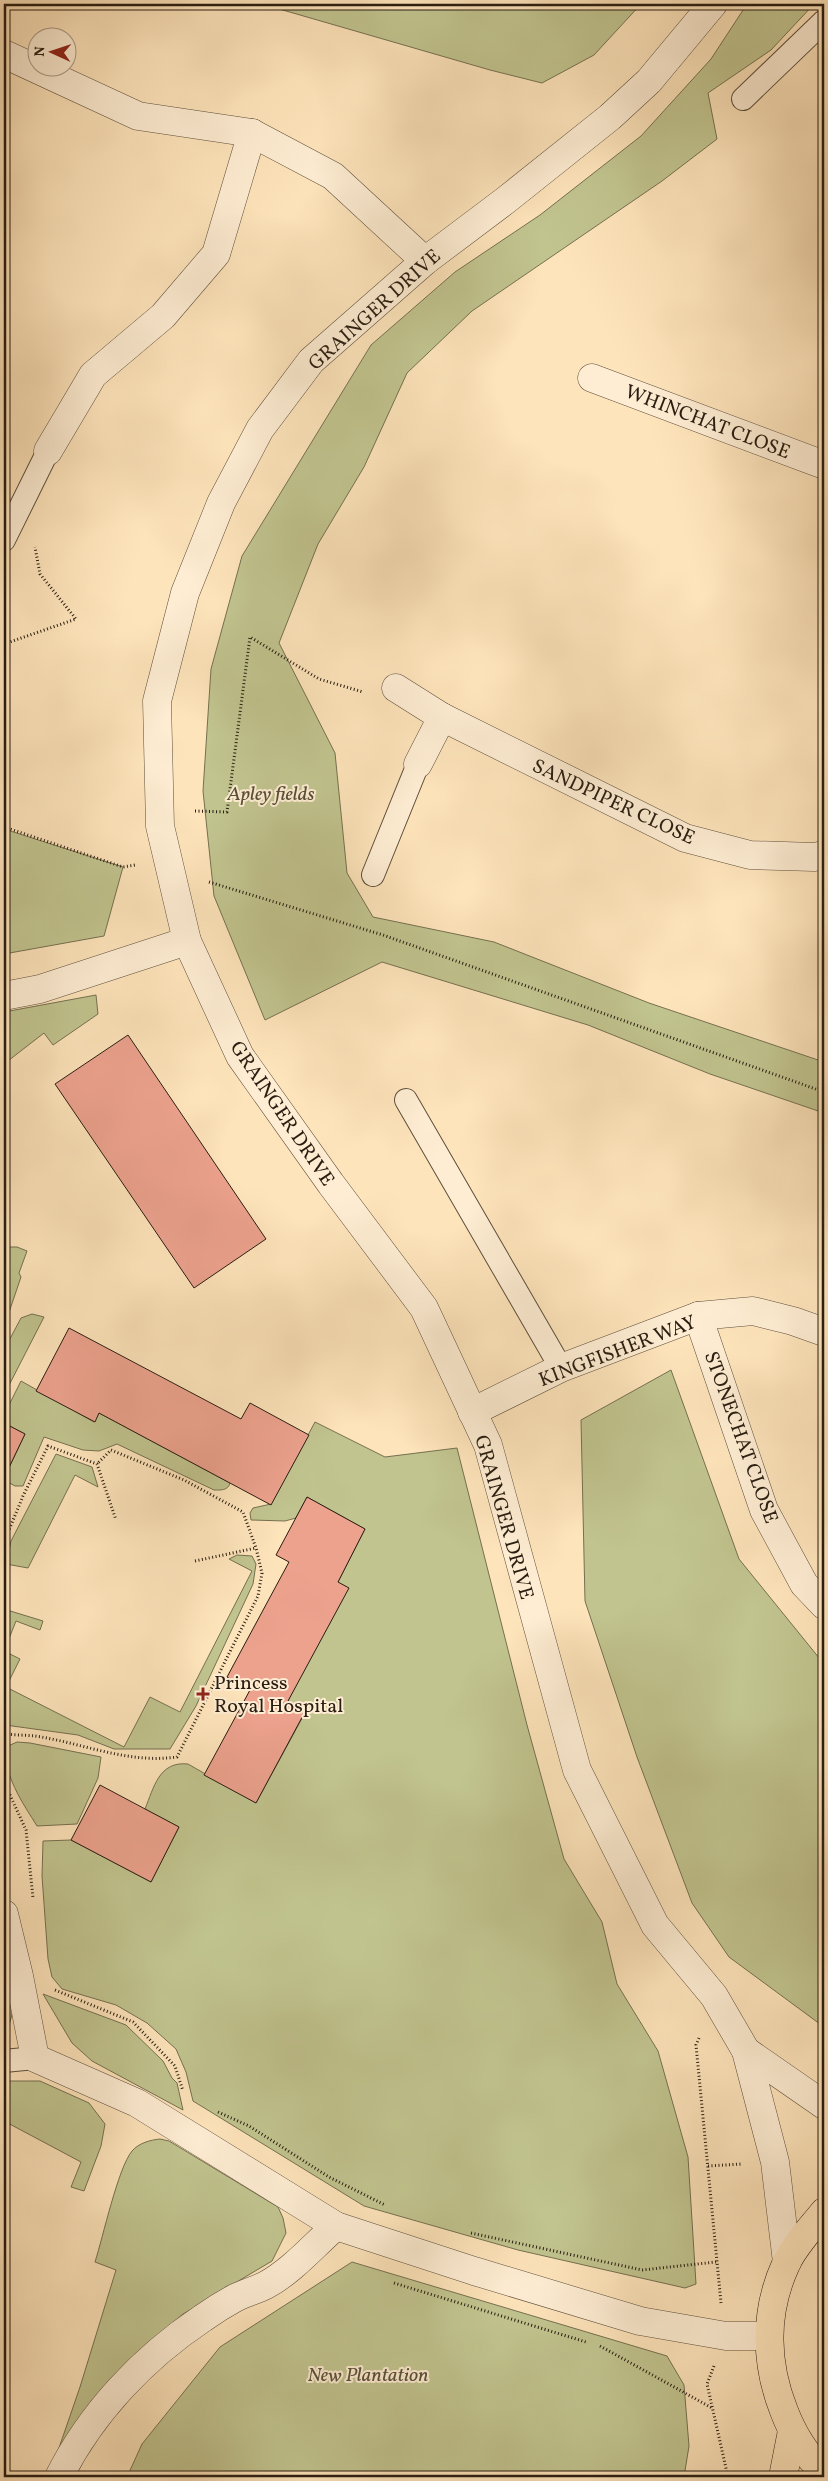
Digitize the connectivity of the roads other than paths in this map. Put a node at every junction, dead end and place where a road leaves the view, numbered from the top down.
1 (713, 4) edge
2 (824, 21) edge
3 (4, 54) edge
4 (743, 99) dead end
5 (252, 134) junction
6 (425, 260) junction
7 (592, 378) dead end
8 (48, 452) joint
9 (824, 465) edge
10 (4, 540) edge
11 (396, 688) road end
12 (442, 717) junction
13 (418, 764) joint
14 (824, 855) edge
15 (373, 875) dead end
16 (187, 941) junction
17 (4, 996) edge
18 (406, 1100) dead end
19 (698, 1316) junction
20 (824, 1332) edge
21 (562, 1368) junction
22 (472, 1412) junction
23 (824, 1605) edge
24 (4, 1914) edge
25 (746, 2051) junction
26 (35, 2058) junction
27 (4, 2061) edge
28 (824, 2105) edge
29 (824, 2212) edge
30 (336, 2226) junction
31 (787, 2262) junction
32 (768, 2336) junction
33 (792, 2431) junction
34 (824, 2471) edge
35 (59, 2477) edge
36 (783, 2477) edge

1 - 6 street, GRAINGER DRIVE
2 - 4 lane
3 - 5 street
5 - 6 street
5 - 8 street
6 - 16 street, GRAINGER DRIVE
7 - 9 street, WHINCHAT CLOSE
8 - 10 lane
11 - 12 street, SANDPIPER CLOSE
12 - 13 street
12 - 14 street, SANDPIPER CLOSE
13 - 15 lane
16 - 17 street
16 - 22 street, GRAINGER DRIVE
18 - 21 lane
19 - 20 street, KINGFISHER WAY
19 - 21 street, KINGFISHER WAY
19 - 23 street, STONECHAT CLOSE
21 - 22 street, KINGFISHER WAY
22 - 25 street, GRAINGER DRIVE
24 - 26 street
25 - 28 street, GRAINGER DRIVE
25 - 31 street, GRAINGER DRIVE
26 - 27 lane
26 - 30 street
29 - 31 main road
30 - 32 street
30 - 35 street
31 - 32 main road
32 - 33 main road
33 - 34 main road
33 - 36 main road

